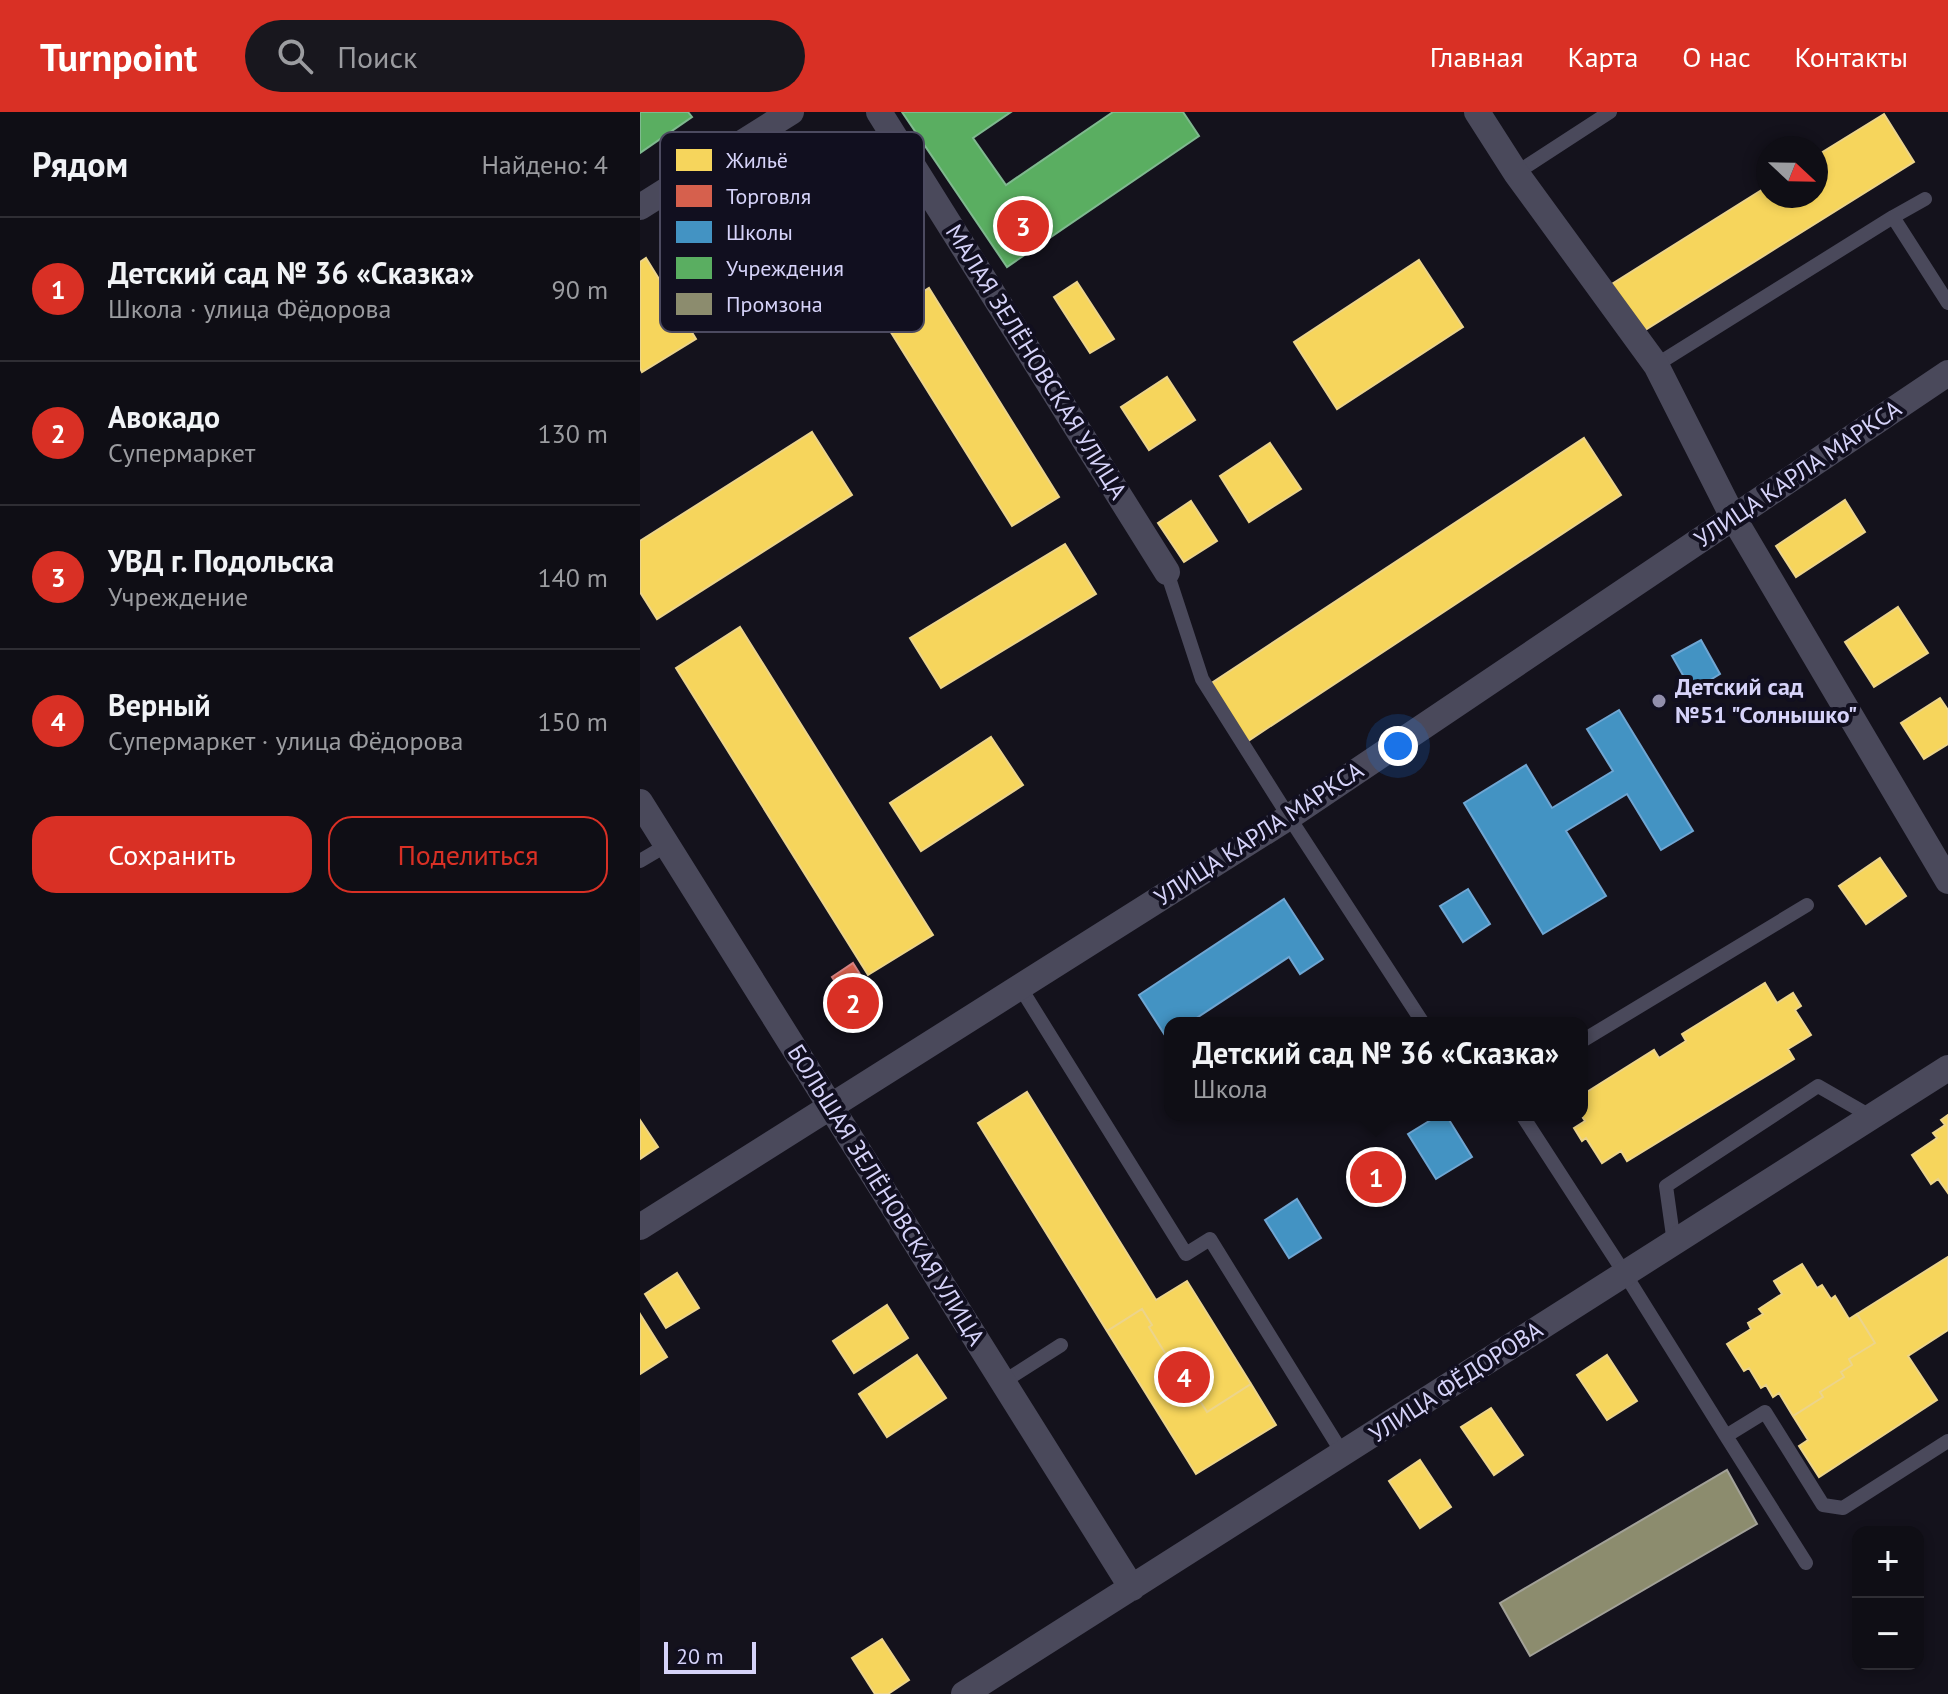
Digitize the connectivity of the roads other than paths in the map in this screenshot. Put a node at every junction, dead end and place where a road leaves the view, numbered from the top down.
1 (791, 112) edge
2 (879, 112) edge
3 (1477, 112) edge
4 (1610, 112) edge
5 (759, 132) edge
6 (892, 132) edge
7 (1516, 173) junction
8 (924, 184) edge
9 (660, 194) edge
10 (1925, 199) dead end
11 (640, 207) edge
12 (1893, 217) junction
13 (1948, 303) edge
14 (1656, 365) junction
15 (1948, 373) edge
16 (1733, 517) junction
17 (1167, 572) joint
18 (640, 802) edge
19 (1289, 817) junction
20 (654, 837) edge
21 (640, 861) edge
22 (1948, 881) edge
23 (1807, 905) dead end
24 (1020, 987) junction
25 (1419, 1017) edge
26 (1588, 1037) edge
27 (1948, 1068) edge
28 (830, 1107) junction
29 (1872, 1117) junction
30 (1526, 1121) edge
31 (640, 1227) edge
32 (1674, 1243) junction
33 (1625, 1274) junction
34 (1061, 1345) dead end
35 (1003, 1382) junction
36 (1726, 1436) junction
37 (1948, 1441) edge
38 (1343, 1454) junction
39 (1806, 1563) dead end
40 (1132, 1588) junction
41 (964, 1694) edge

1 - 5 street
2 - 6 street, МАЛАЯ ЗЕЛЁНОВСКАЯ УЛИЦА
3 - 7 street
4 - 7 lane
7 - 14 street
8 - 17 street, МАЛАЯ ЗЕЛЁНОВСКАЯ УЛИЦА
9 - 11 street
10 - 12 lane
12 - 13 lane
12 - 14 lane
14 - 16 street
15 - 16 street, УЛИЦА КАРЛА МАРКСА
16 - 19 street, УЛИЦА КАРЛА МАРКСА
16 - 22 street
17 - 19 lane
18 - 20 street, БОЛЬШАЯ ЗЕЛЁНОВСКАЯ УЛИЦА
19 - 24 street, УЛИЦА КАРЛА МАРКСА
19 - 25 lane
20 - 21 lane
20 - 28 street, БОЛЬШАЯ ЗЕЛЁНОВСКАЯ УЛИЦА
23 - 26 lane
24 - 28 street, УЛИЦА КАРЛА МАРКСА
24 - 38 lane
27 - 29 street, УЛИЦА ФЁДОРОВА
28 - 31 street, УЛИЦА КАРЛА МАРКСА
28 - 35 street, БОЛЬШАЯ ЗЕЛЁНОВСКАЯ УЛИЦА
29 - 32 street, УЛИЦА ФЁДОРОВА
29 - 32 lane
30 - 33 lane
32 - 33 street, УЛИЦА ФЁДОРОВА
33 - 36 lane
33 - 38 street, УЛИЦА ФЁДОРОВА
34 - 35 lane
35 - 40 street, БОЛЬШАЯ ЗЕЛЁНОВСКАЯ УЛИЦА
36 - 37 lane
36 - 39 lane
38 - 40 street, УЛИЦА ФЁДОРОВА
40 - 41 street, УЛИЦА ФЁДОРОВА

